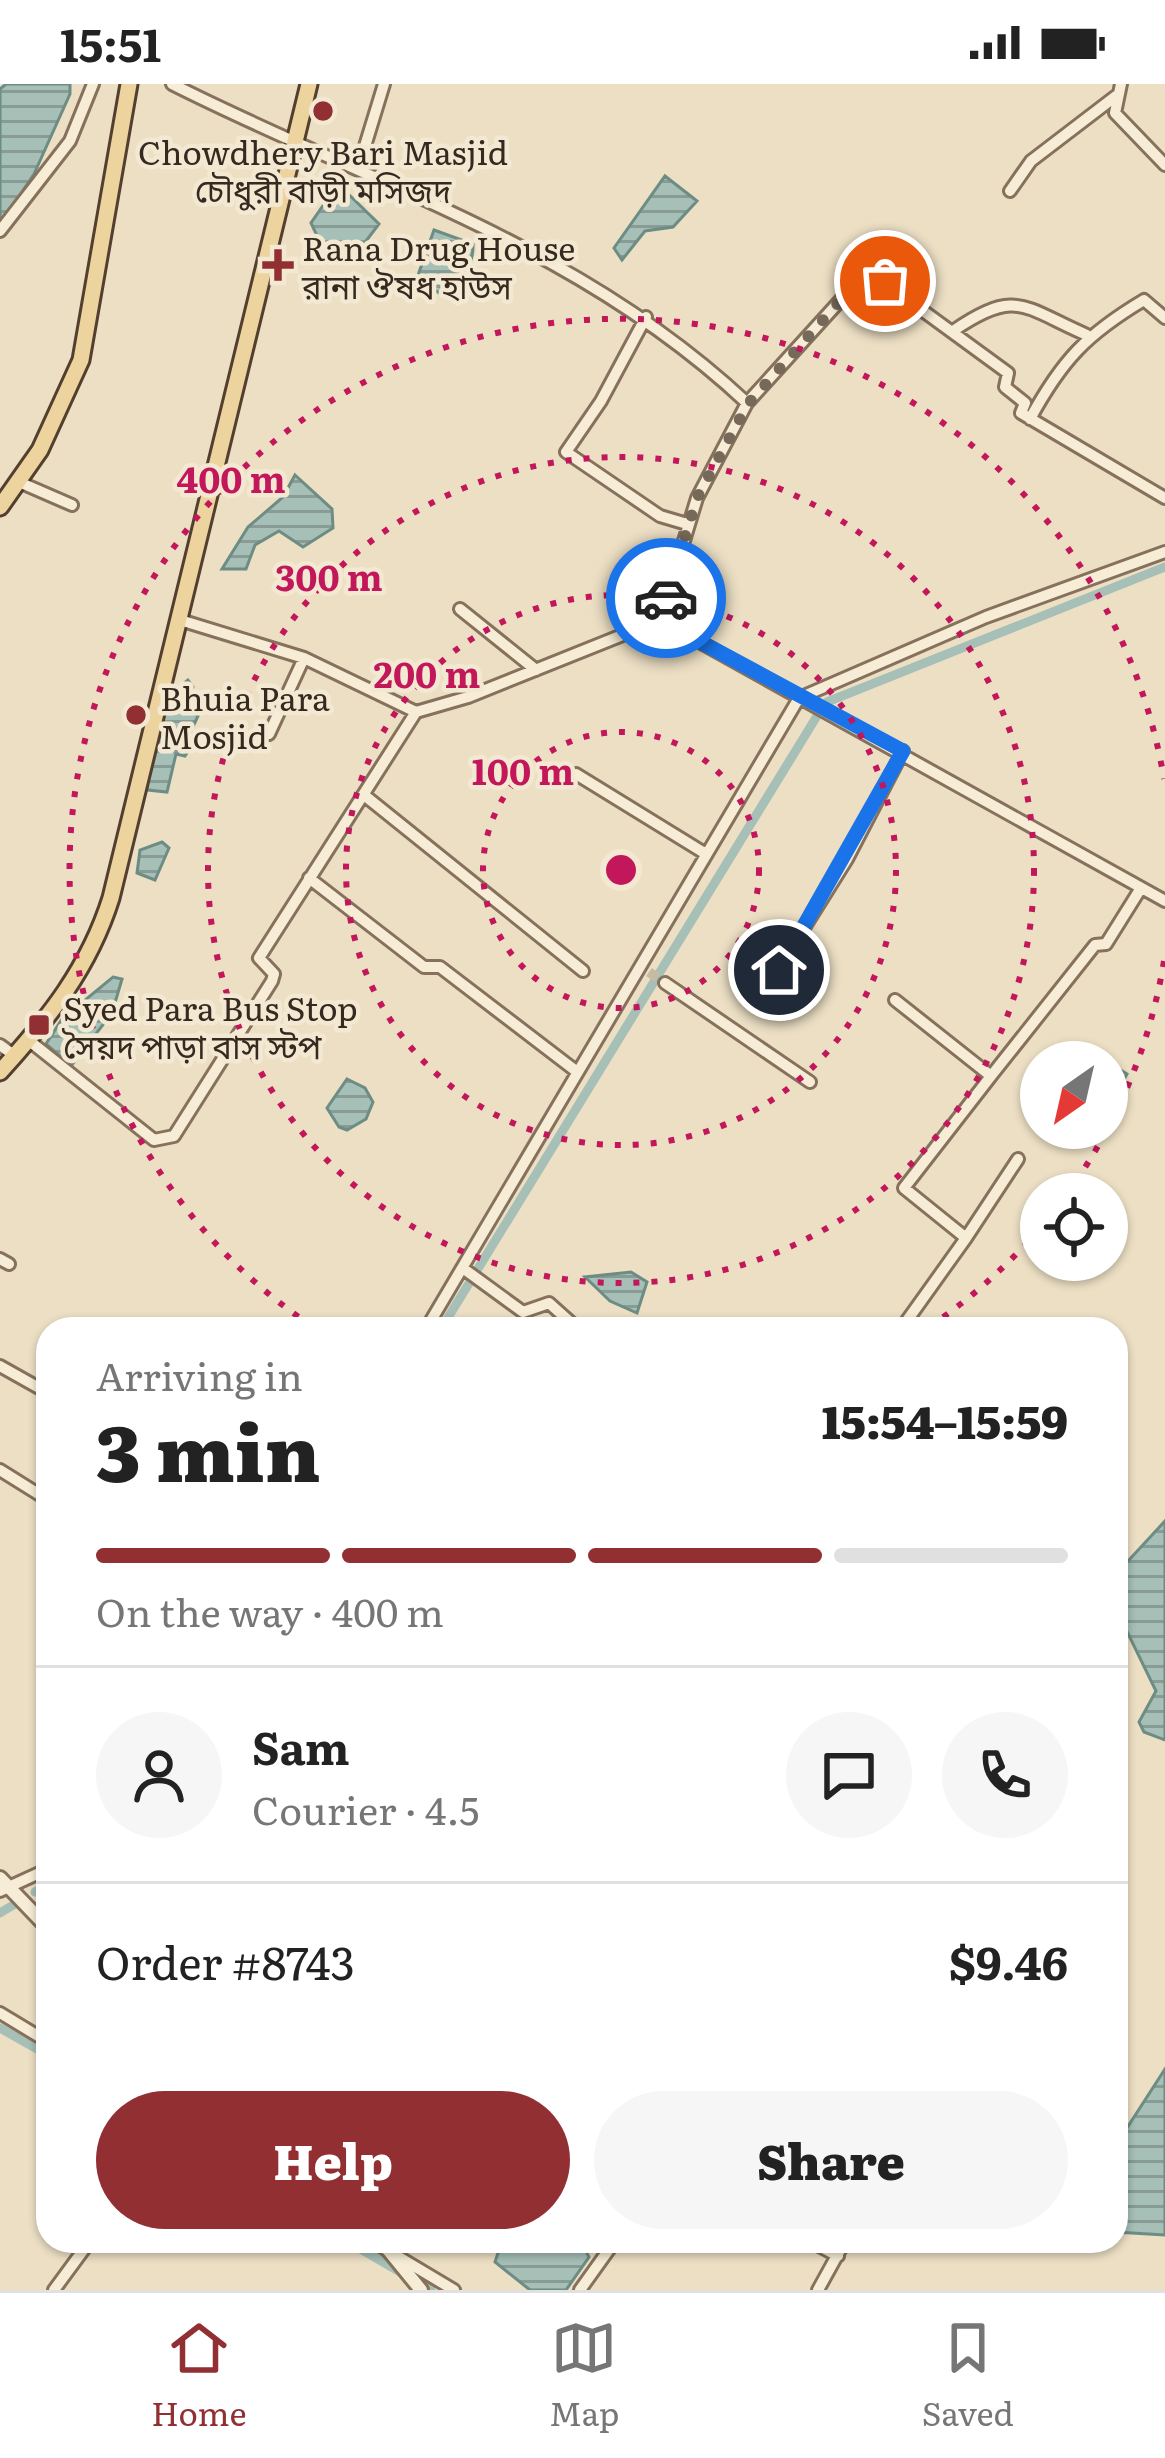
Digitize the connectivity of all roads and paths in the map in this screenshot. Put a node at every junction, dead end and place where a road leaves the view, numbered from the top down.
1 (93, 84) edge
2 (128, 84) edge
3 (172, 84) edge
4 (309, 84) edge
5 (384, 84) edge
6 (1119, 90) edge
7 (292, 145) junction
8 (1165, 165) edge
9 (358, 169) junction
10 (1010, 191) dead end
11 (0, 231) edge
12 (646, 317) junction
13 (1165, 318) edge
14 (953, 331) junction
15 (1088, 334) junction
16 (748, 404) junction
17 (1030, 419) junction
18 (19, 482) junction
19 (1165, 498) edge
20 (72, 505) dead end
21 (0, 507) edge
22 (687, 524) junction
23 (1165, 552) edge
24 (460, 609) dead end
25 (181, 620) junction
26 (660, 620) junction
27 (304, 658) junction
28 (536, 670) junction
29 (799, 698) junction
30 (416, 712) junction
31 (269, 734) dead end
32 (903, 751) junction
33 (576, 774) dead end
34 (364, 795) junction
35 (706, 854) junction
36 (309, 878) junction
37 (1141, 888) junction
38 (1165, 902) edge
39 (583, 971) dead end
40 (665, 983) tunnel mouth
41 (760, 998) dead end
42 (895, 1000) dead end
43 (28, 1040) junction
44 (0, 1045) edge
45 (15, 1056) junction
46 (576, 1071) junction
47 (0, 1072) edge
48 (992, 1076) junction
49 (810, 1082) dead end
50 (1018, 1160) dead end
51 (966, 1238) junction
52 (467, 1271) junction
53 (434, 1317) edge
54 (565, 1317) edge
55 (910, 1317) edge
56 (0, 1366) edge
57 (36, 1386) edge
58 (2, 1475) edge
59 (36, 1493) edge
60 (36, 1873) edge
61 (3, 1885) edge
62 (36, 1917) edge
63 (0, 2013) edge
64 (36, 2035) edge
65 (81, 2253) edge
66 (389, 2253) edge
67 (393, 2253) edge
68 (606, 2253) edge
69 (832, 2253) edge
70 (839, 2253) edge
71 (838, 2256) junction
72 (53, 2290) edge
73 (421, 2290) edge
74 (454, 2290) edge
75 (580, 2290) edge
76 (818, 2290) edge

1 - 11 street
2 - 18 main road
3 - 7 street
4 - 7 main road
5 - 9 street
6 - 8 street
6 - 10 street
7 - 9 street
7 - 25 main road
9 - 12 street
12 - 16 street
12 - 22 street
13 - 15 street
14 - 15 street
14 - 16 street
14 - 17 street
15 - 17 street
16 - 22 street
17 - 19 street
18 - 20 street
18 - 21 main road
22 - 26 street
23 - 29 street
24 - 28 street
25 - 27 street
25 - 43 main road
26 - 28 street
26 - 29 street
27 - 30 street
27 - 31 street
28 - 30 street
29 - 32 street
29 - 35 street
30 - 34 street
32 - 37 street
32 - 41 street
33 - 35 street
34 - 36 street
34 - 39 street
35 - 46 street
36 - 43 street
36 - 46 street
37 - 38 street
37 - 48 street
40 - 49 street
42 - 48 street
43 - 45 main road
44 - 45 street
45 - 47 main road
46 - 52 street
48 - 51 street
50 - 51 street
51 - 55 street
52 - 53 street
52 - 54 street
56 - 57 street
58 - 59 street
60 - 61 street
61 - 62 street
63 - 64 street
65 - 72 street
66 - 73 street
67 - 74 street
68 - 75 street
69 - 71 street
70 - 71 street
71 - 76 street

